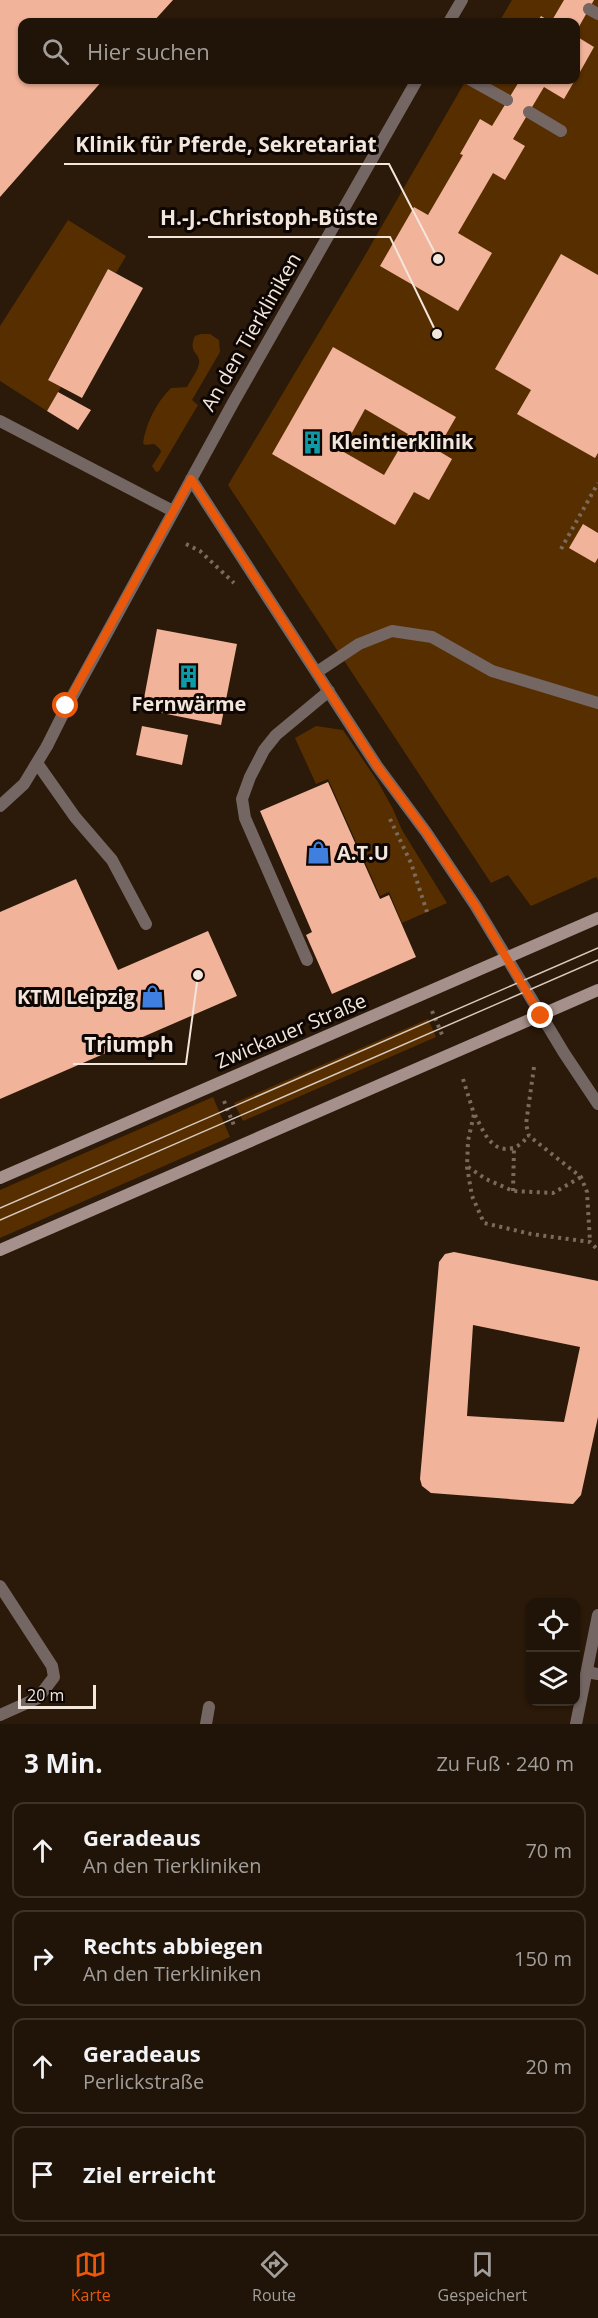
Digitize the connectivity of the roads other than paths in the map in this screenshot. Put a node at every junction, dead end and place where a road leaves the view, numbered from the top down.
1 (462, 0) edge
2 (451, 18) edge
3 (415, 84) edge
4 (478, 84) edge
5 (507, 100) dead end
6 (529, 112) dead end
7 (561, 131) dead end
8 (0, 421) edge
9 (191, 479) junction
10 (173, 511) junction
11 (317, 672) junction
12 (329, 691) junction
13 (598, 703) edge
14 (37, 763) junction
15 (0, 806) edge
16 (598, 918) edge
17 (146, 924) dead end
18 (507, 958) junction
19 (307, 960) dead end
20 (598, 990) edge
21 (541, 1016) junction
22 (598, 1104) edge
23 (0, 1178) edge
24 (0, 1250) edge
25 (0, 1586) edge
26 (598, 1615) edge
27 (593, 1673) edge
28 (209, 1707) dead end
29 (0, 1715) edge
30 (206, 1724) edge
31 (576, 1724) edge

1 - 2 street
3 - 9 street, An den Tierkliniken
4 - 5 street
6 - 7 street
8 - 10 street
9 - 10 street, An den Tierkliniken
9 - 11 street
10 - 14 street, An den Tierkliniken
11 - 12 street
11 - 13 street
12 - 18 street
12 - 19 street
14 - 15 street, An den Tierkliniken
14 - 17 street
16 - 18 main road, Zwickauer Straße
18 - 21 street
18 - 23 main road, Zwickauer Straße
20 - 21 main road
21 - 22 street
21 - 24 main road
25 - 29 street
26 - 27 street
27 - 31 street
28 - 30 street

